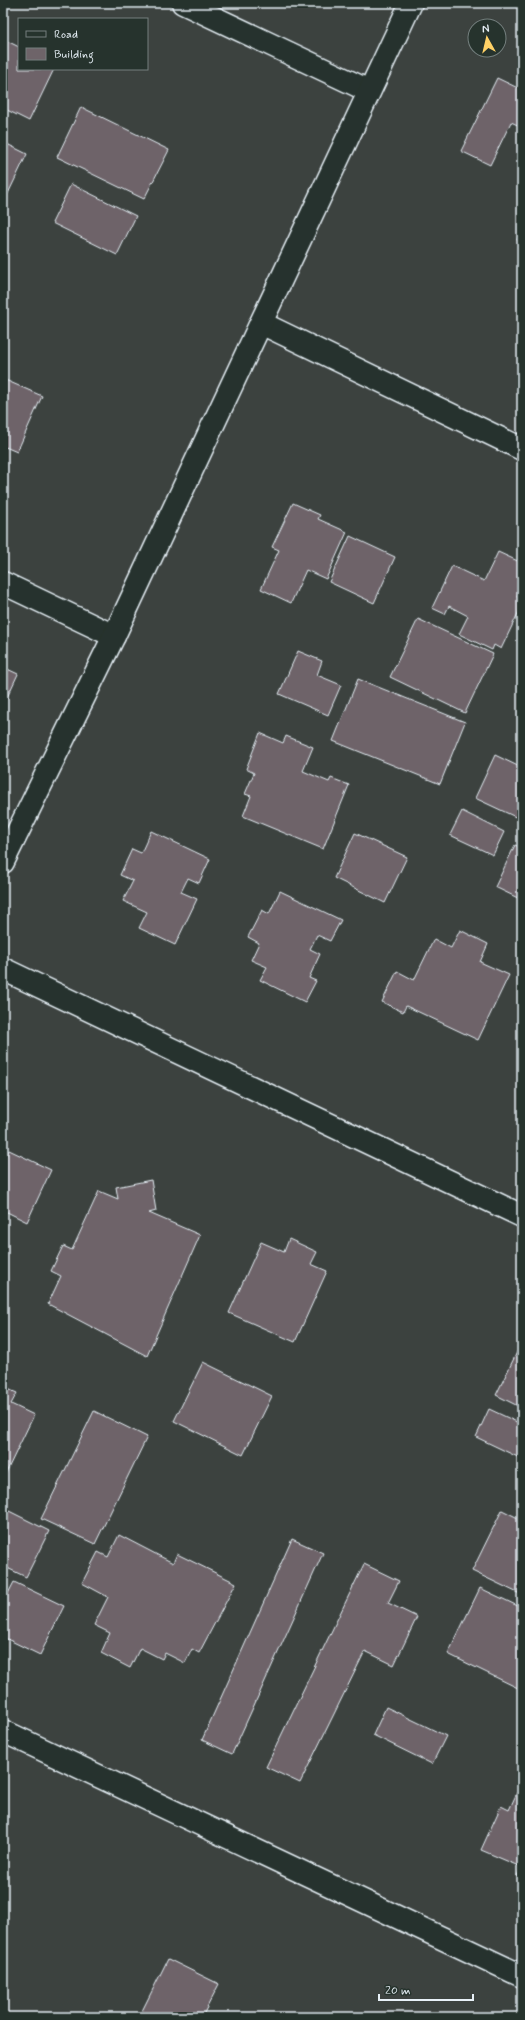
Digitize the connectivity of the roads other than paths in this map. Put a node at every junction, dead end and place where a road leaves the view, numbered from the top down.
1 (183, 3) edge
2 (411, 3) edge
3 (369, 92) junction
4 (261, 323) junction
5 (522, 449) edge
6 (3, 583) edge
7 (114, 636) junction
8 (3, 862) edge
9 (3, 969) edge
10 (522, 1216) edge
11 (3, 1732) edge
12 (522, 1976) edge

1 - 3 street
2 - 3 street
3 - 4 street
4 - 5 street
4 - 7 street
6 - 7 street
7 - 8 street
9 - 10 street
11 - 12 street

